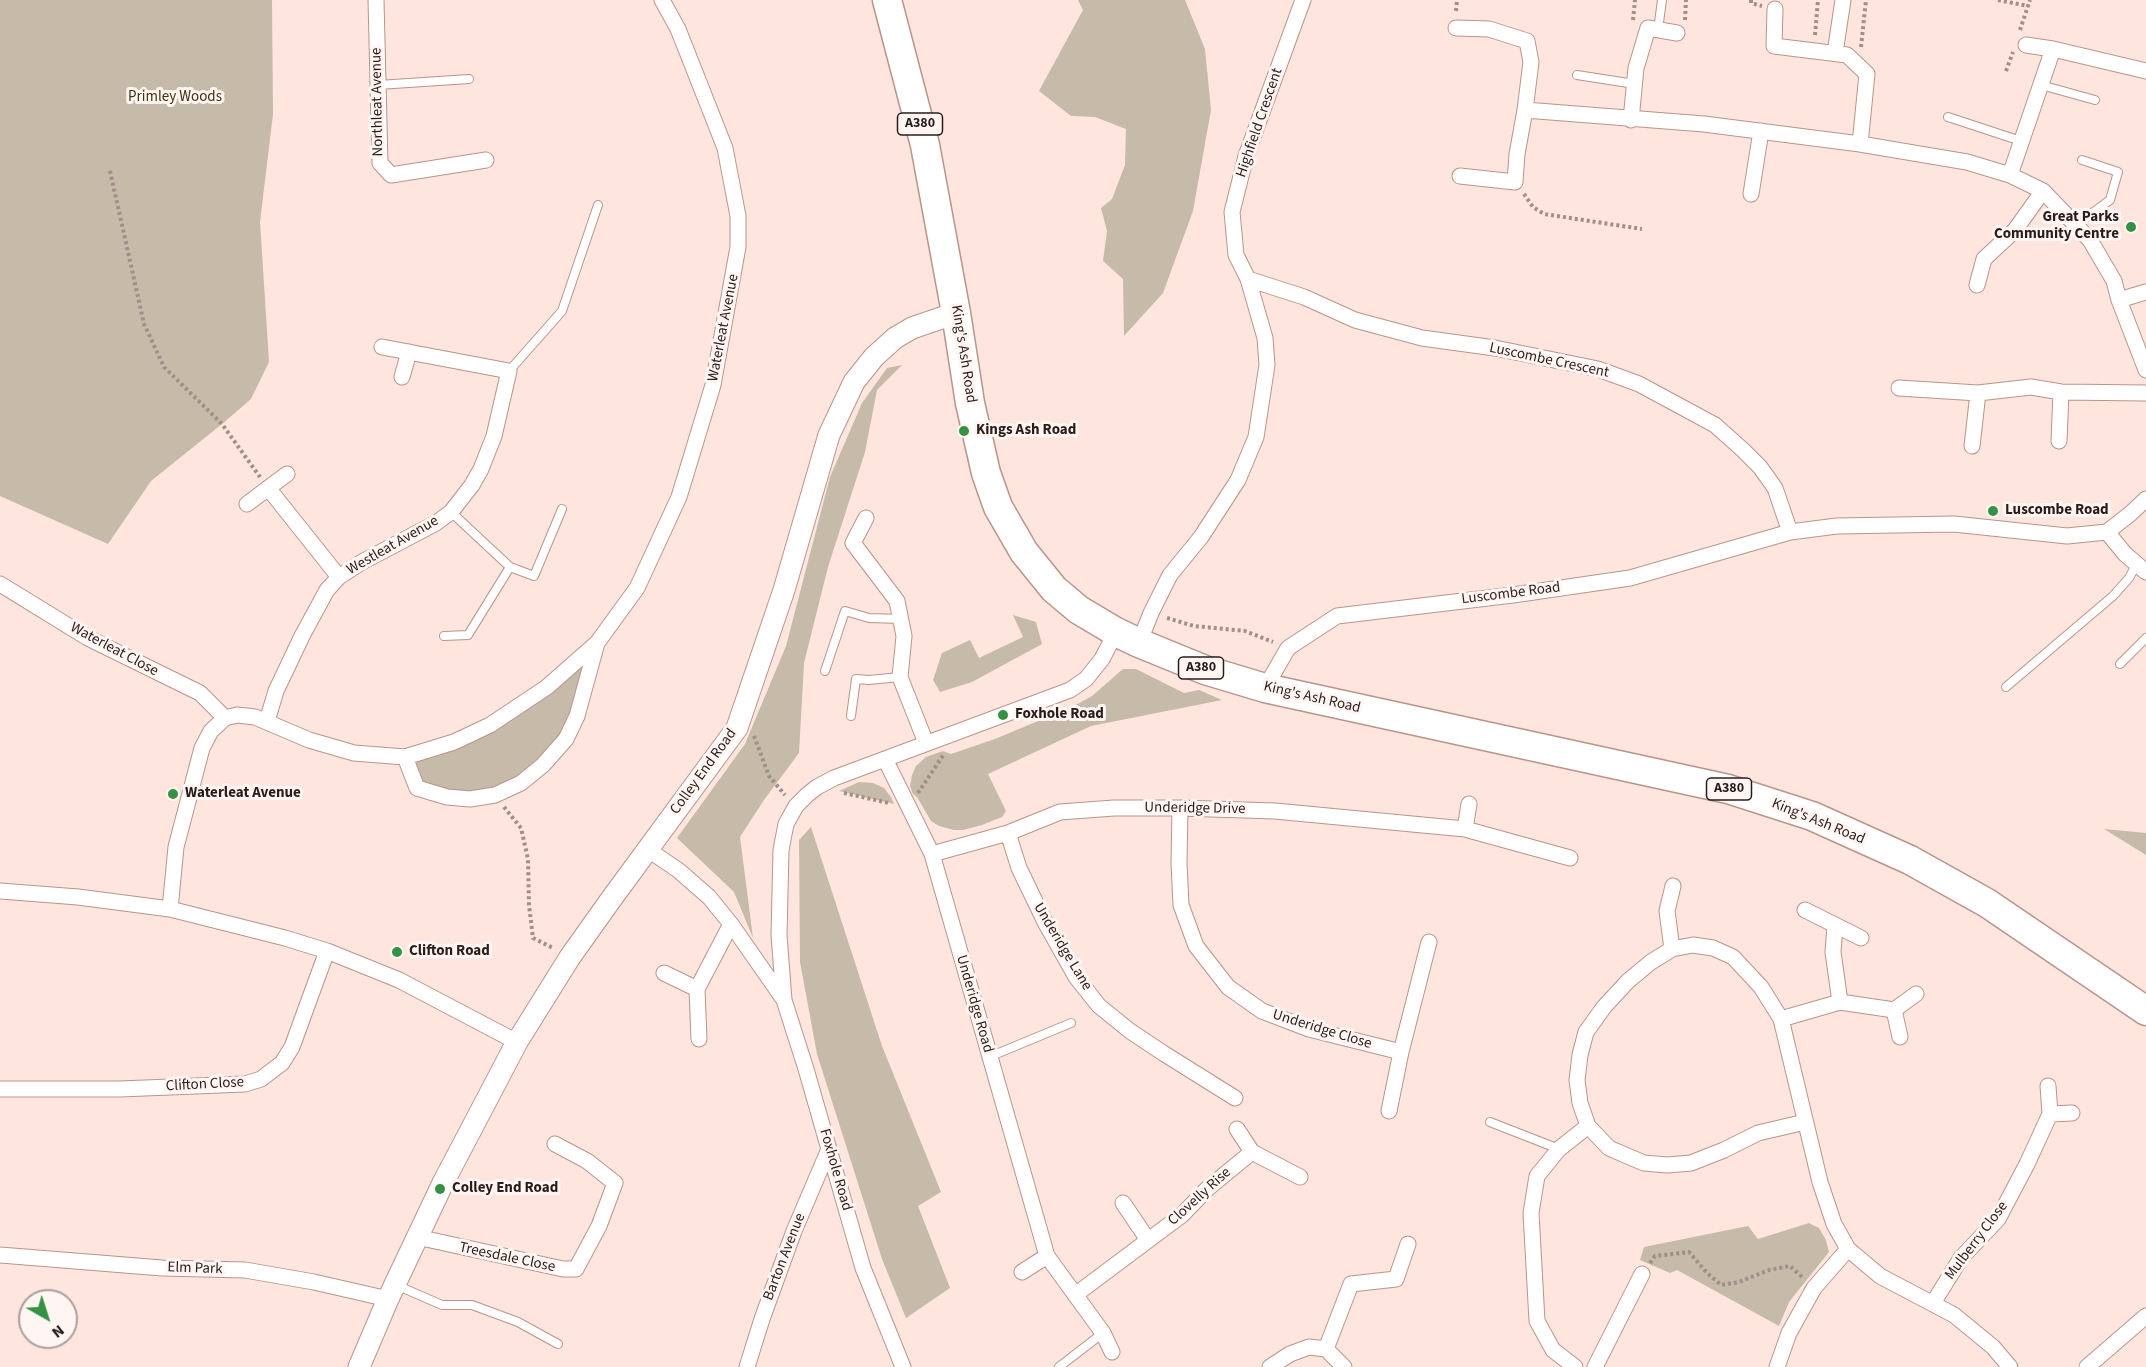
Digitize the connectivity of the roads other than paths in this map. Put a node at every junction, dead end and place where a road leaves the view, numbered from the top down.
1 (376, 0) edge
2 (662, 0) edge
3 (887, 0) edge
4 (1303, 0) edge
5 (1662, 0) edge
6 (1844, 0) edge
7 (1775, 9) dead end
8 (1456, 28) dead end
9 (1658, 30) junction
10 (1677, 33) dead end
11 (2026, 45) dead end
12 (2053, 49) junction
13 (1835, 53) junction
14 (2146, 71) edge
15 (1577, 75) dead end
16 (469, 79) dead end
17 (1635, 84) junction
18 (378, 85) junction
19 (2041, 85) junction
20 (2095, 100) dead end
21 (1525, 110) junction
22 (1948, 117) dead end
23 (1631, 120) junction
24 (1761, 131) junction
25 (2021, 141) junction
26 (1860, 144) junction
27 (486, 160) dead end
28 (2082, 160) dead end
29 (2010, 175) junction
30 (1460, 176) dead end
31 (2043, 192) junction
32 (1751, 194) dead end
33 (598, 206) dead end
34 (2076, 225) junction
35 (1248, 279) junction
36 (1977, 285) dead end
37 (2146, 292) edge
38 (2119, 300) junction
39 (956, 313) junction
40 (382, 347) dead end
41 (409, 352) junction
42 (2146, 370) edge
43 (509, 371) junction
44 (402, 377) dead end
45 (1899, 388) dead end
46 (2061, 392) junction
47 (1978, 393) junction
48 (2146, 393) edge
49 (2059, 441) dead end
50 (1972, 446) dead end
51 (287, 474) dead end
52 (268, 488) junction
53 (2146, 499) edge
54 (247, 504) dead end
55 (562, 509) dead end
56 (451, 512) junction
57 (866, 518) dead end
58 (1790, 532) junction
59 (2107, 532) junction
60 (510, 567) junction
61 (2141, 568) edge
62 (339, 577) junction
63 (0, 584) edge
64 (901, 619) junction
65 (444, 636) dead end
66 (1127, 638) junction
67 (2146, 638) edge
68 (597, 643) junction
69 (2120, 664) dead end
70 (825, 671) dead end
71 (900, 677) junction
72 (2006, 687) dead end
73 (1265, 688) junction
74 (851, 716) dead end
75 (225, 718) junction
76 (267, 721) junction
77 (926, 743) junction
78 (405, 758) junction
79 (885, 759) junction
80 (1470, 804) dead end
81 (1180, 808) junction
82 (1465, 829) junction
83 (1008, 833) junction
84 (647, 849) junction
85 (932, 854) junction
86 (1570, 858) dead end
87 (1673, 886) dead end
88 (0, 891) edge
89 (170, 909) junction
90 (1805, 910) dead end
91 (731, 924) junction
92 (1835, 926) junction
93 (1861, 938) dead end
94 (1429, 942) dead end
95 (1672, 949) junction
96 (327, 951) junction
97 (664, 973) dead end
98 (697, 989) junction
99 (1916, 994) dead end
100 (784, 1000) junction
101 (1840, 1002) junction
102 (1894, 1010) junction
103 (2146, 1011) edge
104 (1781, 1019) junction
105 (1071, 1023) dead end
106 (1900, 1037) dead end
107 (699, 1039) dead end
108 (517, 1042) junction
109 (1401, 1052) junction
110 (989, 1057) junction
111 (2048, 1086) dead end
112 (0, 1089) edge
113 (1235, 1098) dead end
114 (1389, 1111) dead end
115 (2072, 1113) dead end
116 (2050, 1114) junction
117 (1490, 1122) dead end
118 (1805, 1122) junction
119 (1588, 1126) junction
120 (1237, 1129) dead end
121 (555, 1144) dead end
122 (829, 1149) junction
123 (1559, 1149) junction
124 (1252, 1152) junction
125 (1300, 1177) dead end
126 (1123, 1203) dead end
127 (417, 1237) junction
128 (1148, 1240) junction
129 (1408, 1244) dead end
130 (1848, 1249) junction
131 (0, 1255) edge
132 (1047, 1256) junction
133 (1022, 1272) dead end
134 (1641, 1274) road end
135 (391, 1292) junction
136 (1075, 1294) junction
137 (1933, 1303) junction
138 (2146, 1316) edge
139 (1103, 1333) junction
140 (558, 1344) dead end
141 (1326, 1349) junction
142 (1112, 1352) dead end
143 (2101, 1354) junction
144 (363, 1366) edge
145 (747, 1367) edge
146 (903, 1367) edge
147 (1059, 1367) edge
148 (1270, 1367) edge
149 (1344, 1367) edge
150 (1575, 1367) edge
151 (1595, 1367) edge
152 (1777, 1367) edge
153 (2010, 1367) edge
154 (2087, 1367) edge
155 (2111, 1367) edge

1 - 18 street, Northleat Avenue
2 - 68 street, Waterleat Avenue
3 - 39 highway, King's Ash Road / A380
4 - 35 street, Highfield Crescent
5 - 9 lane
6 - 13 street
7 - 13 street
8 - 21 street
9 - 10 street
9 - 17 street
11 - 12 street
12 - 14 street
12 - 19 street
13 - 26 street
15 - 17 lane
16 - 18 lane
17 - 23 street
18 - 27 street, Northleat Avenue
19 - 20 lane
19 - 25 street
21 - 23 street
21 - 30 street
22 - 25 lane
23 - 24 street
24 - 26 street
24 - 32 street
25 - 29 street
26 - 29 street
28 - 34 lane
29 - 31 street
31 - 34 street
31 - 36 street
33 - 43 lane
34 - 38 street
35 - 58 street, Luscombe Crescent
35 - 66 street, Highfield Crescent
37 - 38 street
38 - 42 street
39 - 66 highway, King's Ash Road / A380
39 - 84 street, Colley End Road
40 - 41 street
41 - 43 street
41 - 44 street
43 - 56 street, Westleat Avenue
45 - 47 street
46 - 47 street
46 - 48 street
46 - 49 street
47 - 50 street
51 - 52 street
52 - 54 street
52 - 62 street, Westleat Avenue
53 - 59 street
55 - 60 lane
56 - 60 lane
56 - 62 street, Westleat Avenue
57 - 64 street
58 - 59 street, Luscombe Road
58 - 73 street, Luscombe Road
59 - 61 street
60 - 65 lane
61 - 72 lane
62 - 76 street, Westleat Avenue
63 - 75 street, Waterleat Close
64 - 70 lane
64 - 71 street
66 - 73 highway, King's Ash Road / A380
66 - 77 street, Foxhole Road
67 - 69 lane
68 - 78 street, Waterleat Avenue
68 - 78 street, Waterleat Avenue
71 - 74 lane
71 - 77 street
73 - 103 highway, King's Ash Road / A380
75 - 76 street, Waterleat Avenue
75 - 89 street
76 - 78 street, Waterleat Avenue
77 - 79 street, Foxhole Road
79 - 85 street, Underidge Road
79 - 100 street, Foxhole Road
80 - 82 street
81 - 82 street, Underidge Drive
81 - 83 street, Underidge Drive
81 - 109 street, Underidge Close
82 - 86 street, Underidge Drive
83 - 85 street, Underidge Drive
83 - 113 street, Underidge Lane
84 - 91 street
84 - 108 street, Colley End Road
85 - 110 street, Underidge Road
87 - 95 street
88 - 89 street
89 - 96 street
90 - 92 street
91 - 98 street
91 - 100 street
92 - 93 street
92 - 101 street
94 - 109 street
95 - 104 street
95 - 119 street
96 - 108 street
96 - 112 street, Clifton Close
97 - 98 street
98 - 107 street
99 - 102 street
100 - 122 street, Foxhole Road
101 - 102 street
101 - 104 street
102 - 106 street
104 - 118 street
105 - 110 lane
108 - 127 street, Colley End Road
109 - 114 street
110 - 132 street, Underidge Road
111 - 116 street, Mulberry Close
115 - 116 street
116 - 137 street, Mulberry Close
117 - 123 lane
118 - 119 street
118 - 130 street
119 - 123 street
120 - 124 street
121 - 127 street, Treesdale Close
122 - 145 street, Barton Avenue
122 - 146 street, Foxhole Road
123 - 150 street
124 - 125 street
124 - 128 street, Clovelly Rise
126 - 128 street
127 - 135 street, Colley End Road
128 - 136 street, Clovelly Rise
129 - 141 street
130 - 137 street
130 - 152 street
131 - 135 street, Elm Park
132 - 133 street
132 - 136 street, Underidge Road
134 - 151 street
135 - 140 lane
135 - 144 street, Colley End Road
136 - 139 street, Underidge Road
137 - 153 street
138 - 143 street
139 - 142 street, Underidge Road
139 - 147 lane
141 - 148 street
141 - 149 street
143 - 154 street
143 - 155 street

